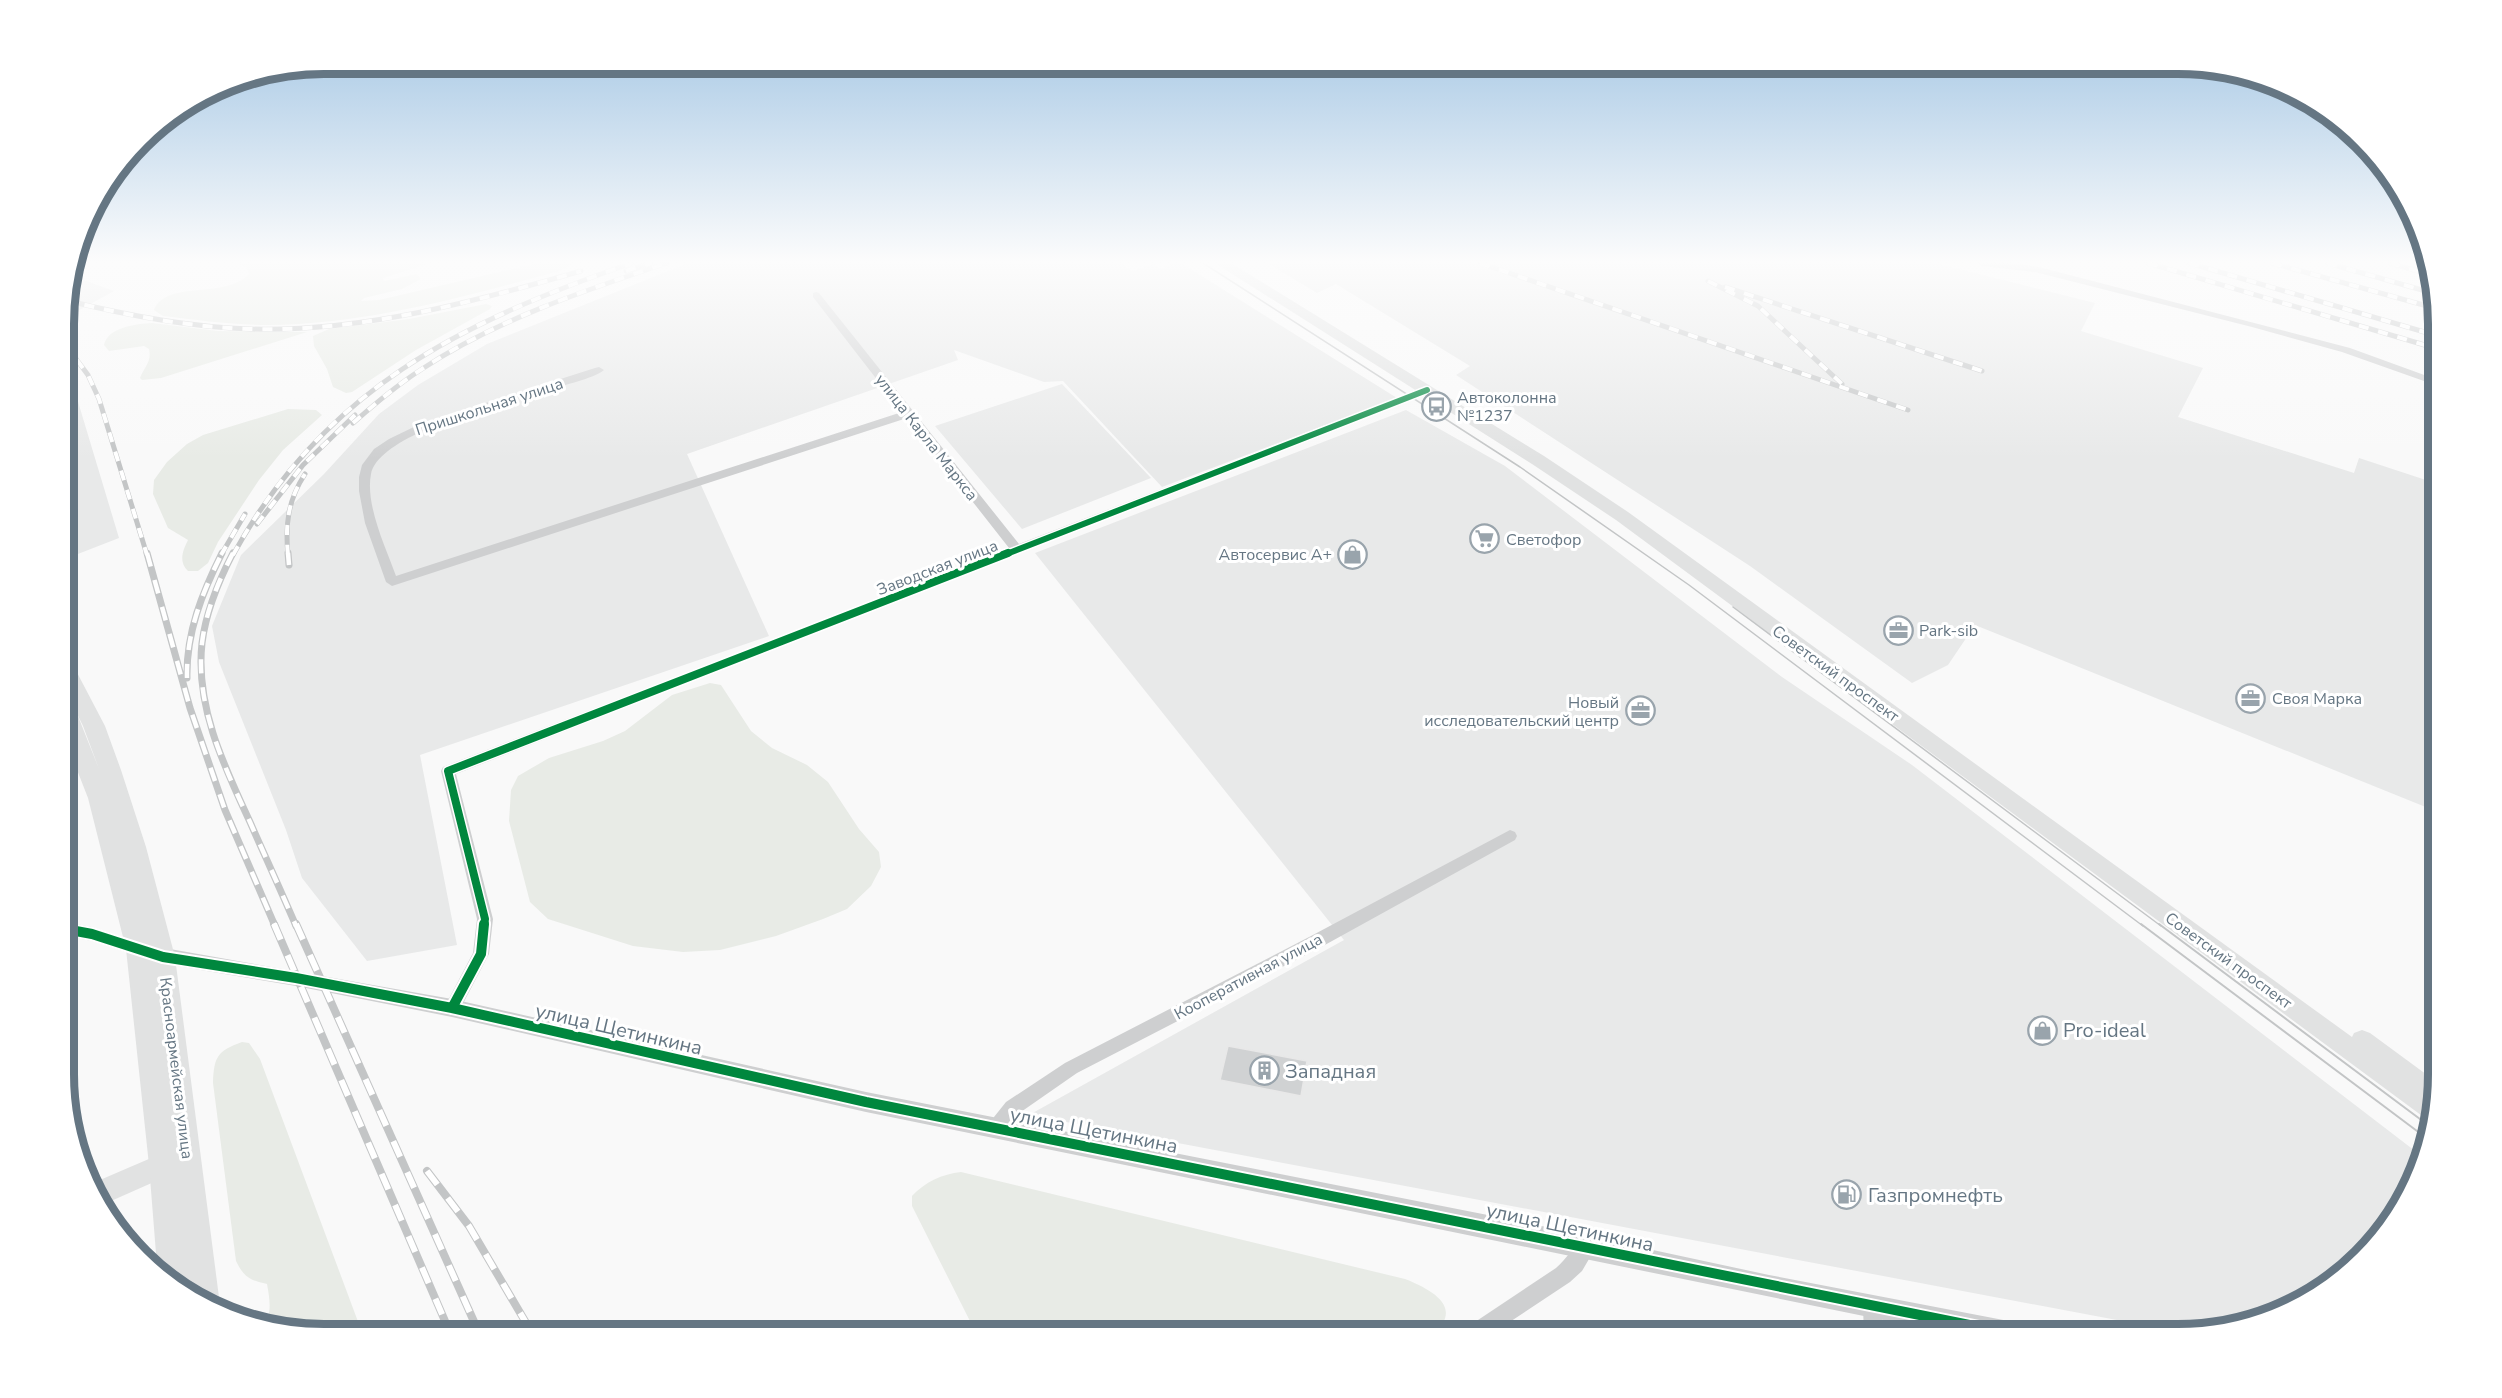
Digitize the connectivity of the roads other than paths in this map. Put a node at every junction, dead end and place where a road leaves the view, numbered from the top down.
1 (841, 328) edge
2 (1331, 328) edge
3 (1338, 328) edge
4 (2268, 328) edge
5 (599, 370) dead end
6 (2428, 379) edge
7 (1431, 388) junction
8 (907, 414) junction
9 (1017, 550) junction
10 (74, 686) edge
11 (74, 734) edge
12 (1510, 836) dead end
13 (74, 931) edge
14 (138, 949) junction
15 (163, 957) junction
16 (452, 1008) junction
17 (2428, 1089) edge
18 (2426, 1106) edge
19 (995, 1126) junction
20 (176, 1159) junction
21 (103, 1192) edge
22 (1587, 1247) junction
23 (173, 1274) edge
24 (203, 1293) edge
25 (1872, 1306) junction
26 (1490, 1324) edge
27 (1873, 1324) edge
28 (1963, 1324) edge

1 - 8 street, улица Карла Маркса
2 - 7 main road, Советский проспект
3 - 7 main road, Советский проспект
4 - 6 street
5 - 8 street, Пришкольная улица
7 - 9 street, Заводская улица
7 - 17 main road, Советский проспект
7 - 18 main road, Советский проспект
8 - 9 street, улица Карла Маркса
9 - 16 street, Заводская улица
10 - 15 main road, Красноармейская улица
11 - 14 main road, Красноармейская улица
12 - 19 street, Кооперативная улица
13 - 14 street
14 - 15 street, улица Щетинкина
14 - 20 main road, Красноармейская улица
15 - 16 street, улица Щетинкина
15 - 20 main road, Красноармейская улица
16 - 19 street, улица Щетинкина
19 - 22 street, улица Щетинкина
20 - 21 main road
20 - 23 main road, Красноармейская улица
20 - 24 main road, Красноармейская улица
22 - 25 street, улица Щетинкина
22 - 26 street
25 - 27 street
25 - 28 street, улица Щетинкина

